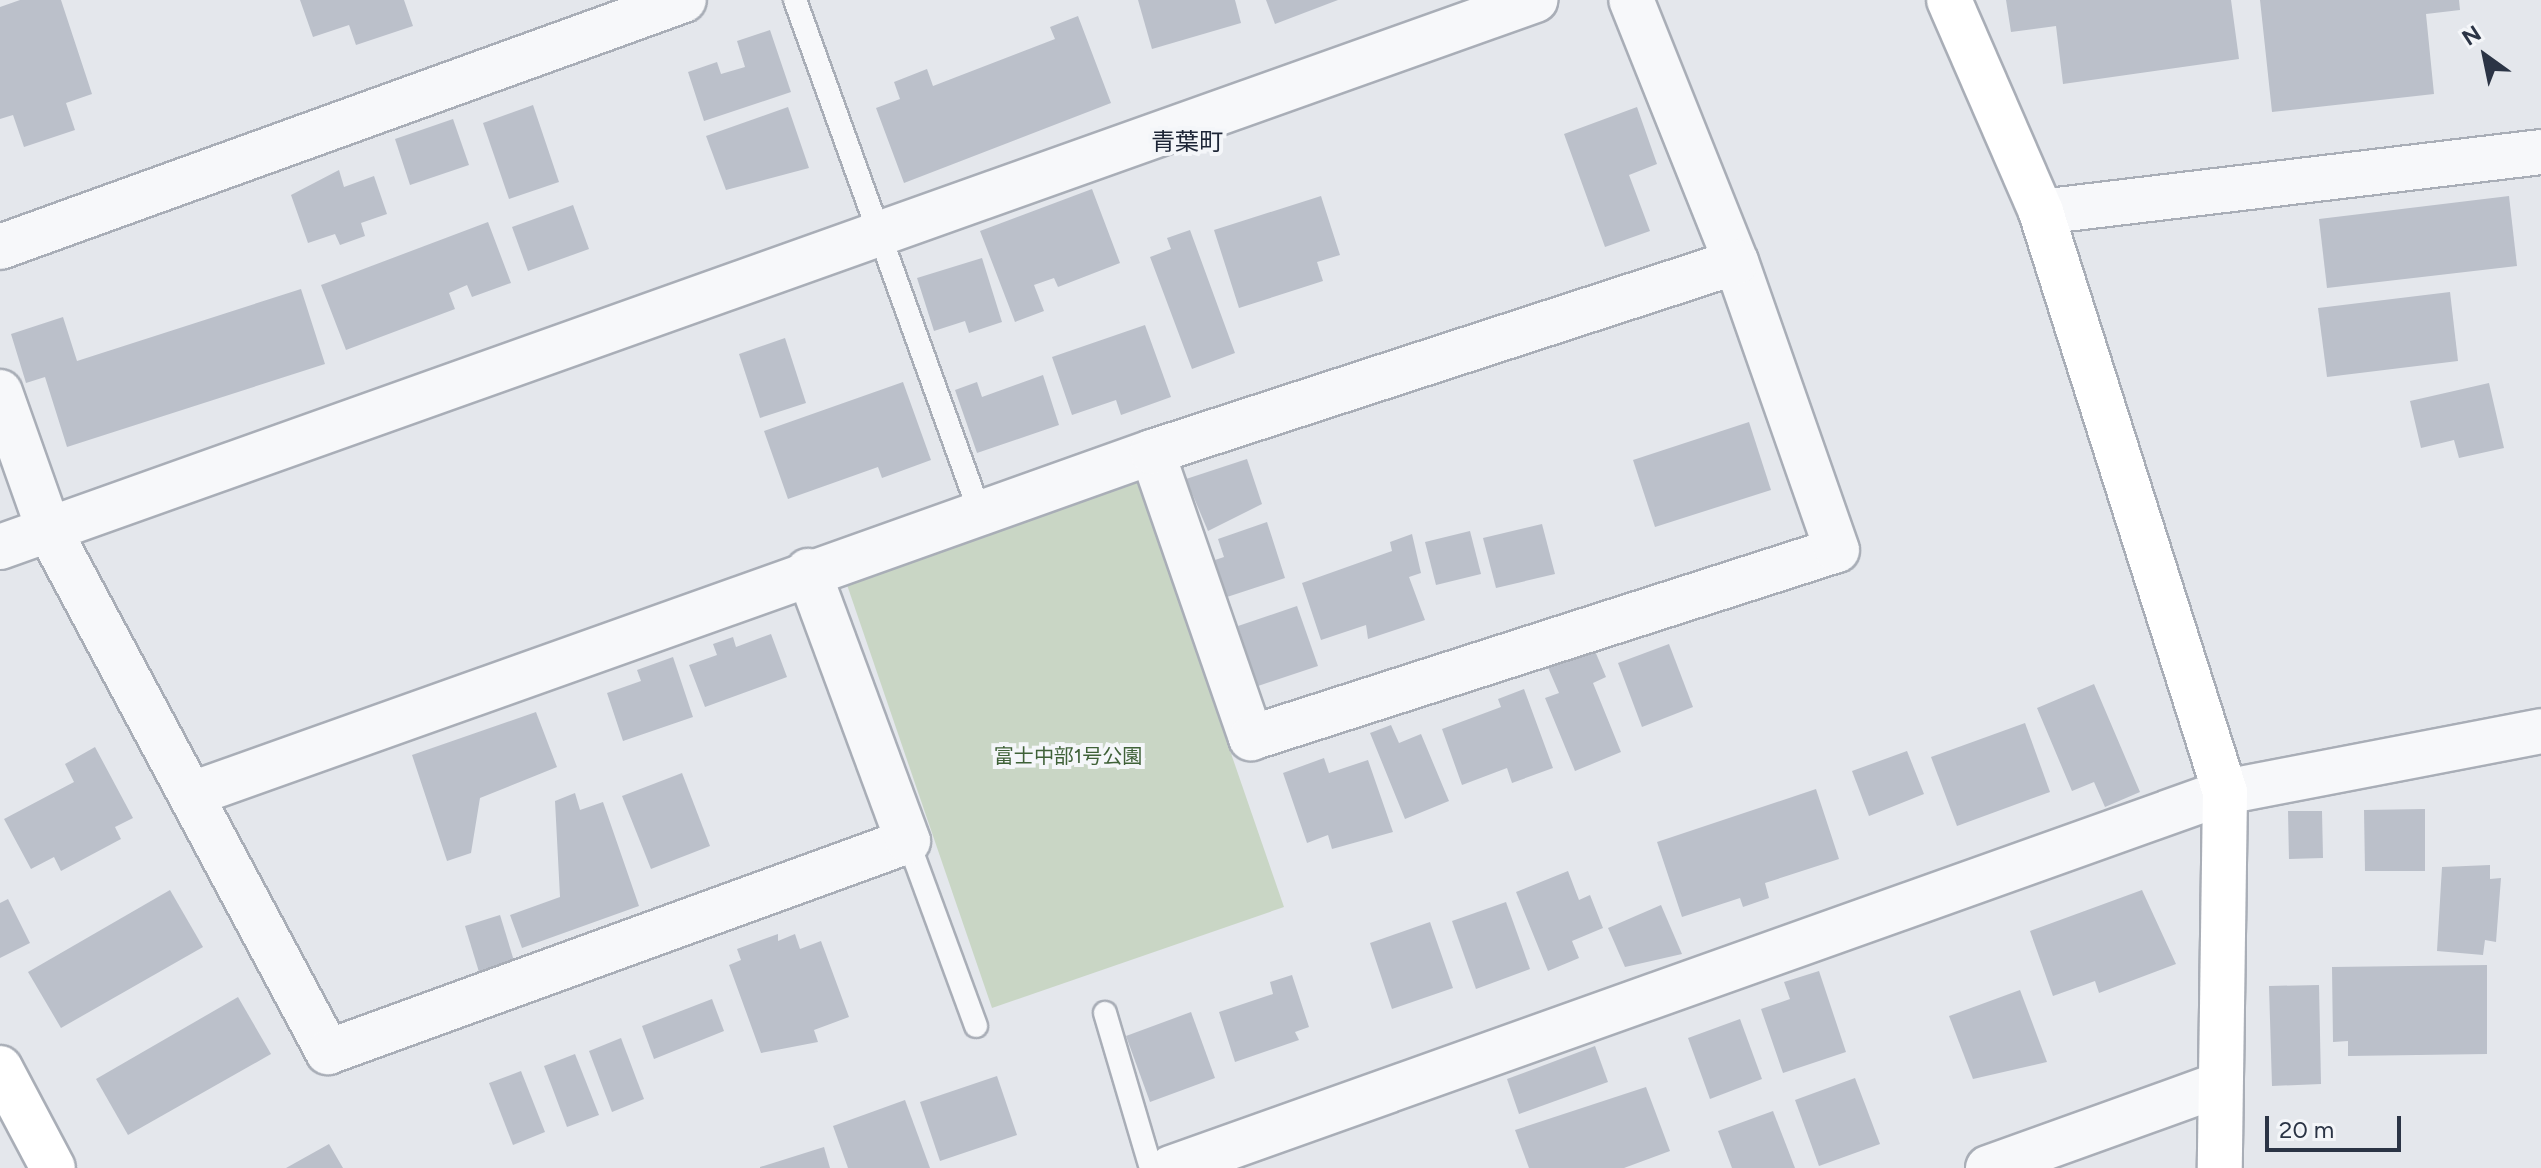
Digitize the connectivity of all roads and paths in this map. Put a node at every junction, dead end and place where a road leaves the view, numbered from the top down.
1 (684, 0) edge
2 (795, 0) edge
3 (1535, 0) edge
4 (1631, 0) edge
5 (1949, 0) edge
6 (2541, 152) edge
7 (2041, 212) junction
8 (878, 232) junction
9 (0, 247) edge
10 (1736, 262) junction
11 (0, 392) edge
12 (1152, 452) junction
13 (980, 513) junction
14 (49, 530) junction
15 (0, 547) edge
16 (808, 571) junction
17 (2541, 731) edge
18 (2225, 792) junction
19 (195, 793) junction
20 (908, 841) junction
21 (1105, 1013) dead end
22 (976, 1026) dead end
23 (0, 1068) edge
24 (2219, 1085) junction
25 (50, 1167) edge
26 (1151, 1168) edge
27 (1171, 1168) edge
28 (1988, 1168) edge
29 (2220, 1168) edge

1 - 9 street
2 - 8 lane
3 - 8 street
4 - 10 street
5 - 7 street
6 - 7 street
7 - 18 street
8 - 13 lane
8 - 14 street
10 - 12 street
10 - 12 street
11 - 14 street
12 - 13 street
13 - 16 street
14 - 15 street
14 - 19 street
16 - 19 street
16 - 20 street
17 - 18 street
18 - 24 street
18 - 27 street
19 - 20 street
20 - 22 lane
21 - 26 lane
23 - 25 street
24 - 28 street
24 - 29 street

